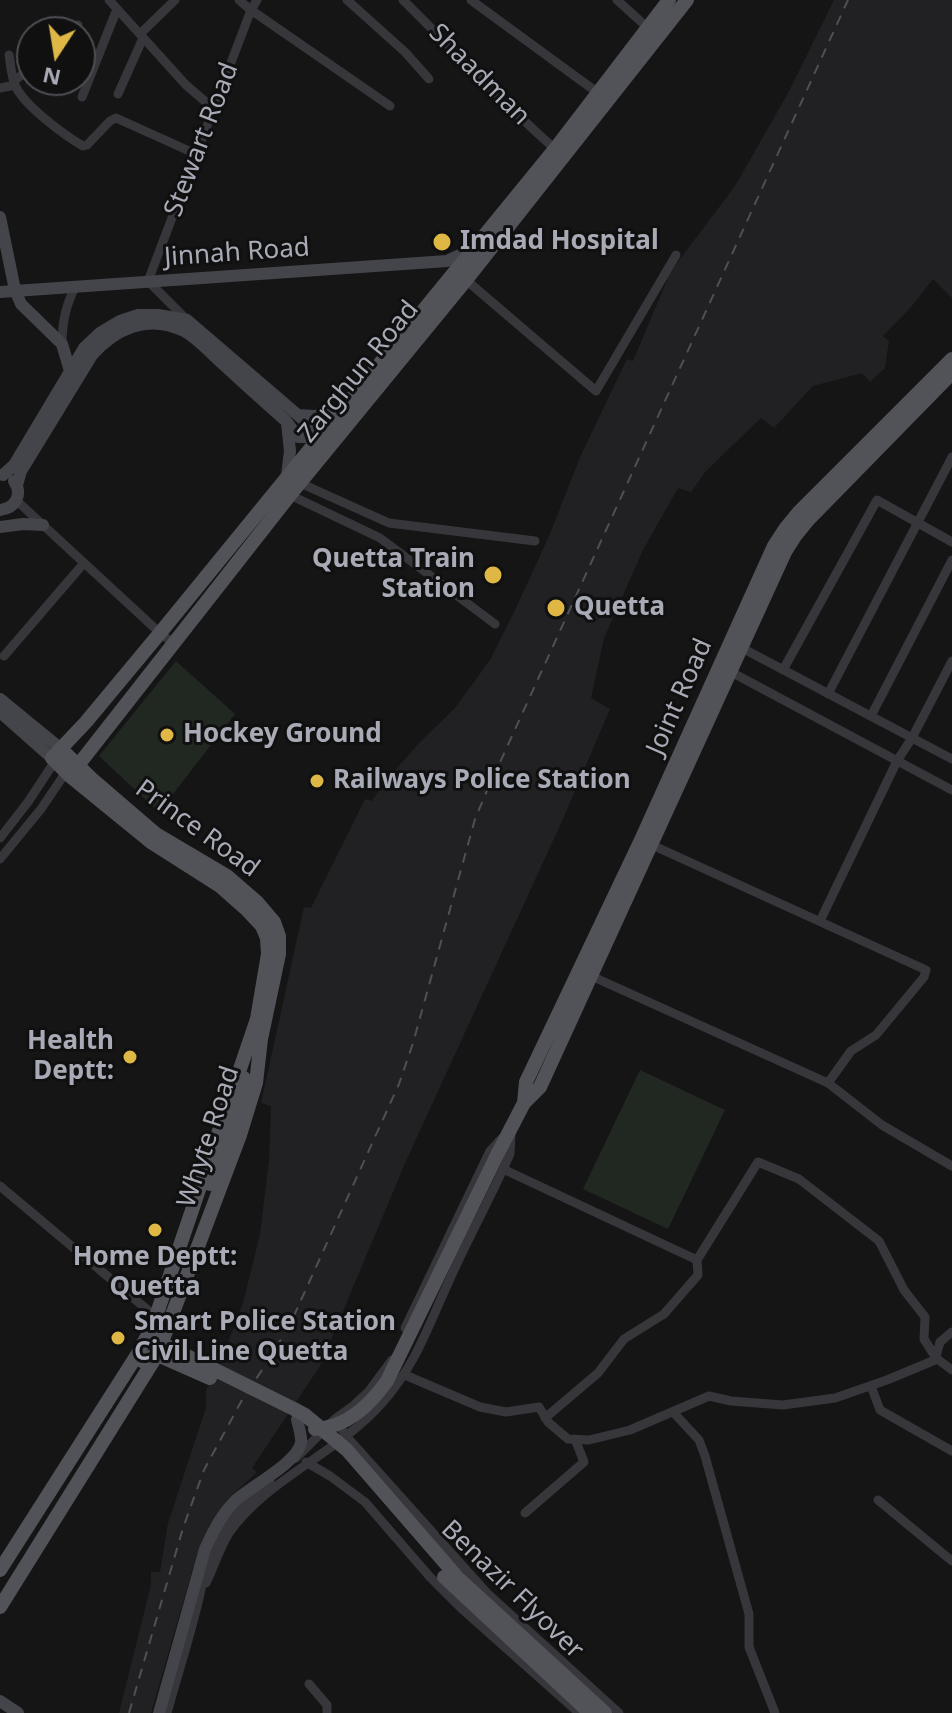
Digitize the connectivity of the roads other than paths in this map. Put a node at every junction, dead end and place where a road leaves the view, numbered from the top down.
1 (109, 0) edge
2 (175, 0) edge
3 (239, 0) edge
4 (257, 0) edge
5 (347, 0) edge
6 (471, 0) edge
7 (617, 0) edge
8 (669, 0) edge
9 (687, 0) edge
10 (410, 2) edge
11 (117, 9) junction
12 (251, 10) junction
13 (648, 28) junction
14 (142, 36) junction
15 (9, 55) dead end
16 (429, 79) dead end
17 (14, 83) junction
18 (0, 88) edge
19 (598, 93) junction
20 (118, 94) dead end
21 (82, 97) dead end
22 (390, 106) dead end
23 (214, 109) junction
24 (555, 149) junction
25 (196, 154) junction
26 (0, 217) edge
27 (473, 249) junction
28 (676, 255) dead end
29 (466, 280) junction
30 (148, 281) junction
31 (76, 286) junction
32 (15, 290) junction
33 (0, 292) edge
34 (187, 320) junction
35 (62, 344) junction
36 (952, 359) edge
37 (70, 371) junction
38 (952, 373) edge
39 (338, 413) junction
40 (292, 418) junction
41 (952, 457) edge
42 (2, 476) edge
43 (294, 479) junction
44 (17, 485) junction
45 (290, 495) junction
46 (17, 501) junction
47 (0, 510) edge
48 (917, 523) junction
49 (43, 525) junction
50 (0, 527) edge
51 (535, 541) dead end
52 (952, 542) edge
53 (952, 560) edge
54 (84, 563) junction
55 (495, 624) dead end
56 (160, 633) junction
57 (173, 643) junction
58 (742, 648) junction
59 (4, 656) dead end
60 (952, 661) edge
61 (783, 670) junction
62 (731, 672) junction
63 (828, 694) junction
64 (0, 699) edge
65 (0, 712) edge
66 (871, 716) junction
67 (912, 738) junction
68 (56, 756) junction
69 (952, 758) edge
70 (897, 761) junction
71 (71, 771) junction
72 (952, 790) edge
73 (0, 838) edge
74 (652, 845) junction
75 (0, 859) edge
76 (820, 921) junction
77 (585, 974) junction
78 (256, 1038) junction
79 (828, 1083) junction
80 (511, 1127) junction
81 (952, 1166) edge
82 (503, 1169) junction
83 (0, 1186) edge
84 (697, 1260) junction
85 (156, 1323) junction
86 (952, 1332) edge
87 (936, 1358) junction
88 (142, 1361) junction
89 (952, 1370) edge
90 (405, 1375) junction
91 (871, 1386) junction
92 (673, 1412) junction
93 (545, 1418) junction
94 (297, 1419) junction
95 (335, 1419) junction
96 (317, 1429) junction
97 (347, 1437) junction
98 (575, 1439) junction
99 (952, 1451) edge
100 (300, 1454) junction
101 (308, 1464) junction
102 (878, 1500) dead end
103 (525, 1513) dead end
104 (952, 1561) edge
105 (0, 1570) edge
106 (0, 1591) edge
107 (200, 1594) junction
108 (0, 1607) edge
109 (309, 1684) dead end
110 (0, 1701) edge
111 (18, 1713) edge
112 (159, 1713) edge
113 (167, 1713) edge
114 (327, 1713) edge
115 (579, 1713) edge
116 (590, 1713) edge
117 (605, 1713) edge
118 (619, 1713) edge
119 (775, 1713) edge

1 - 11 street
2 - 14 street
3 - 12 street
4 - 12 street, Stewart Road
5 - 16 street
6 - 19 street
7 - 13 street
8 - 13 main road, Zarghun Road
9 - 29 main road, Zarghun Road
10 - 24 street, Shaadman
11 - 14 street
11 - 21 street
12 - 22 street
12 - 23 street, Stewart Road
13 - 19 main road, Zarghun Road
14 - 20 street
14 - 23 street
15 - 17 street
17 - 18 street
17 - 25 street
19 - 24 main road, Zarghun Road
23 - 25 street, Stewart Road
24 - 27 main road, Zarghun Road
25 - 30 street, Stewart Road
26 - 32 street
27 - 30 street, Jinnah Road
27 - 39 main road, Zarghun Road
28 - 29 street
29 - 43 main road, Zarghun Road
30 - 31 street, Jinnah Road
30 - 34 street
31 - 32 street, Jinnah Road
31 - 35 street
32 - 33 street, Jinnah Road
32 - 35 street
34 - 37 street
34 - 40 street
35 - 37 street
36 - 77 main road, Joint Road
37 - 42 street
38 - 58 main road, Joint Road
39 - 40 street
39 - 43 main road, Zarghun Road
40 - 43 street
40 - 44 street
41 - 48 street
42 - 44 street
43 - 45 main road, Zarghun Road
43 - 51 street
43 - 56 main road, Zarghun Road
44 - 46 street
45 - 55 street
45 - 57 main road, Zarghun Road
46 - 47 street
46 - 49 street
48 - 52 street
48 - 61 street
48 - 63 street
49 - 50 street
49 - 54 street
53 - 66 street
54 - 56 street
54 - 59 street
56 - 57 street
56 - 68 main road, Zarghun Road
57 - 71 main road, Zarghun Road
58 - 61 street
58 - 62 main road, Joint Road
60 - 67 street
61 - 63 street
62 - 70 street
62 - 74 main road, Joint Road
63 - 66 street
64 - 68 street, Prince Road
65 - 68 street, Prince Road
66 - 67 street
67 - 69 street
67 - 70 street
68 - 71 main road, Prince Road
68 - 73 street, Zarghun Road
70 - 72 street
70 - 76 street
71 - 75 street, Zarghun Road
71 - 78 main road, Prince Road
74 - 76 street
74 - 77 main road, Joint Road
76 - 79 street
77 - 79 street
77 - 80 main road, Joint Road
78 - 85 main road, Whyte Road
78 - 85 main road, Whyte Road
78 - 108 main road, Whyte Road
79 - 81 street
80 - 82 street
80 - 95 street
80 - 96 main road, Joint Road, bridge
82 - 84 street
82 - 90 street
83 - 85 street
84 - 87 street
84 - 93 street
85 - 88 main road, bridge
85 - 96 main road, Benazir Flyover, bridge
85 - 105 main road, Whyte Road
86 - 87 street
87 - 89 street
87 - 91 street
88 - 94 main road, Benazir Flyover, bridge
88 - 106 main road
90 - 93 street
90 - 97 street
91 - 92 street
91 - 99 street
92 - 98 street
92 - 119 street
93 - 98 street
94 - 96 main road, Benazir Flyover
94 - 112 street
95 - 97 street
95 - 100 street
96 - 116 main road, Benazir Flyover, bridge
96 - 117 main road, Benazir Flyover, bridge
97 - 101 street
97 - 118 street
98 - 103 street
100 - 101 street
100 - 107 street
101 - 107 street
101 - 115 street
102 - 104 street
107 - 113 street
109 - 114 street
110 - 111 street

